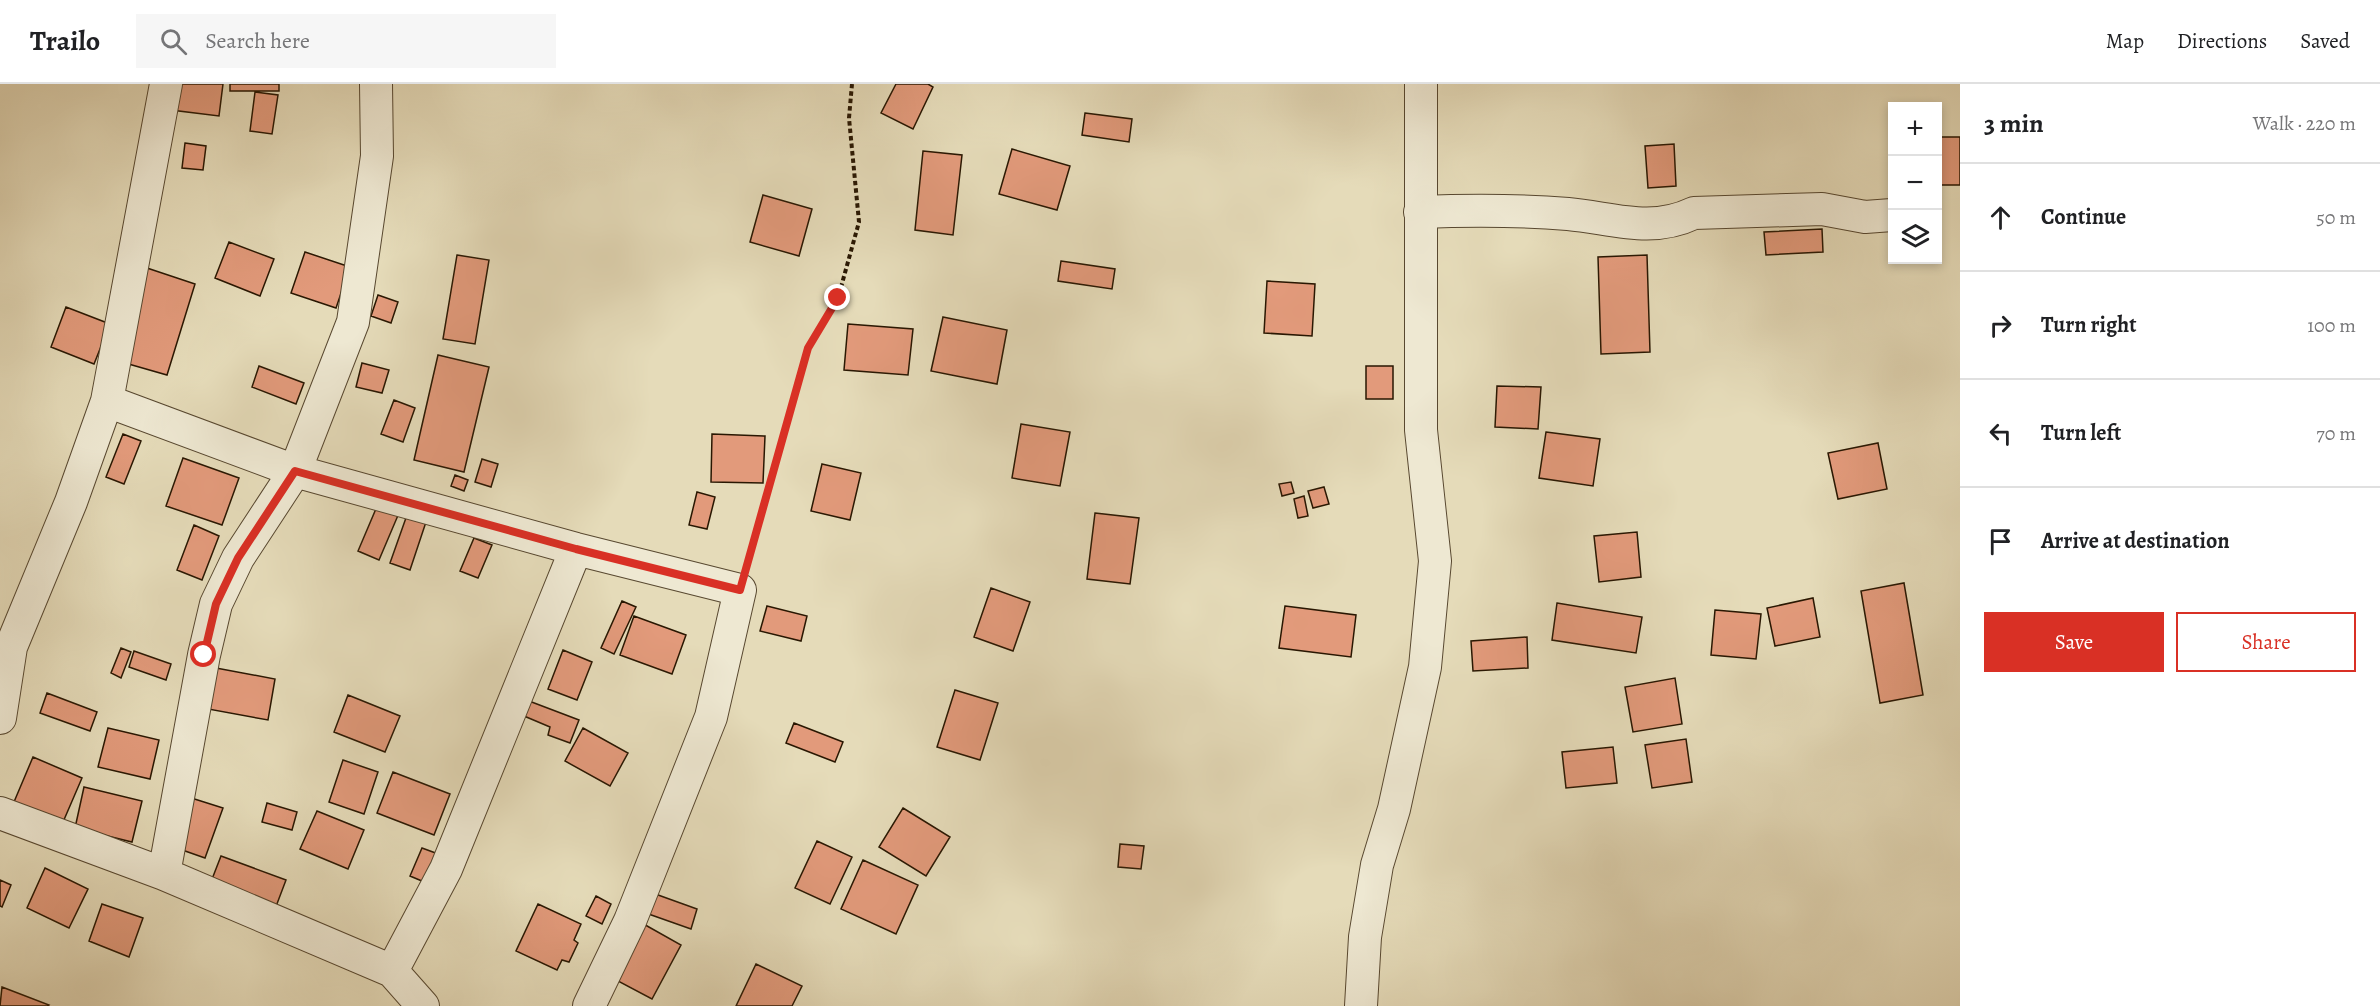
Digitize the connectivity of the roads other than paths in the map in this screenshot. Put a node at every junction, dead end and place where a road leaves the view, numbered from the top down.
1 (166, 84) edge
2 (376, 84) edge
3 (1421, 84) edge
4 (1420, 212) junction
5 (1888, 215) edge
6 (107, 401) junction
7 (295, 471) junction
8 (576, 549) junction
9 (0, 717) edge
10 (0, 813) edge
11 (164, 874) junction
12 (392, 971) junction
13 (423, 1006) edge
14 (589, 1006) edge
15 (1361, 1006) edge

1 - 6 street
2 - 7 street
3 - 4 street
4 - 5 street
4 - 15 street
6 - 7 street
6 - 9 street
7 - 8 street
7 - 11 street
8 - 12 street
8 - 14 street
10 - 11 street
11 - 12 street
12 - 13 street

